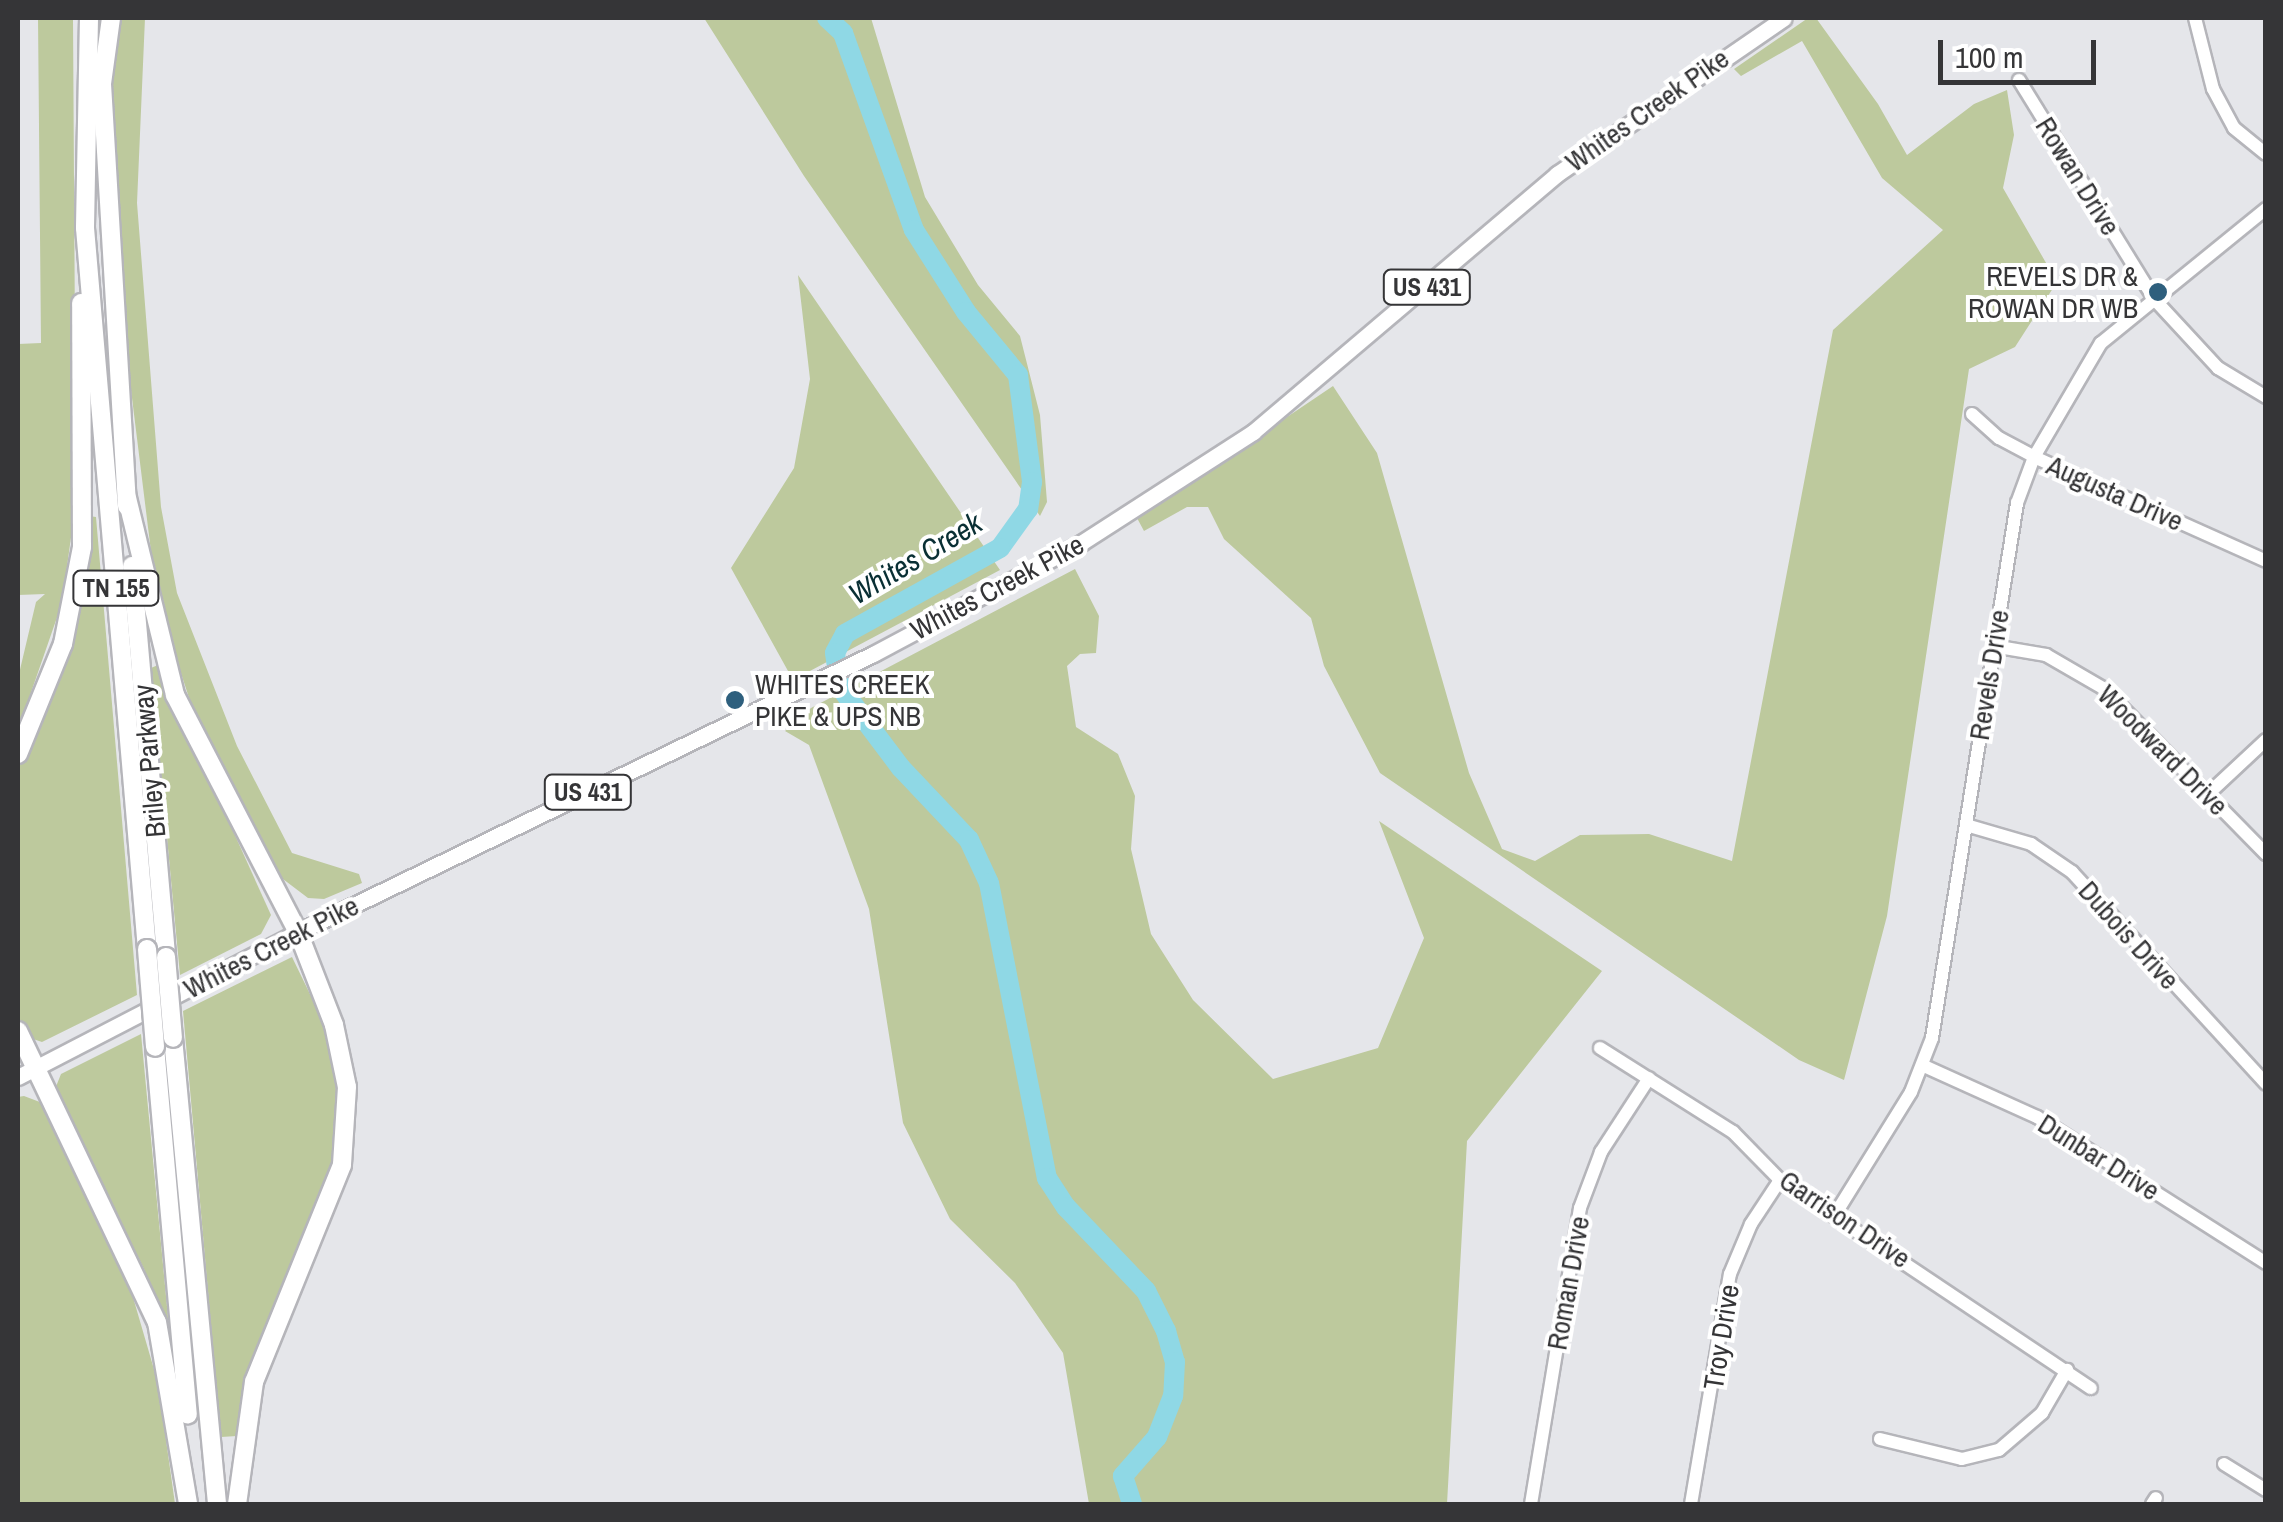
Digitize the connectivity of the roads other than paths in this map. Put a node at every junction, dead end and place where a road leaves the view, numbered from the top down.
1 (89, 18) edge
2 (111, 18) edge
3 (1784, 18) edge
4 (2194, 18) edge
5 (2019, 80) dead end
6 (2266, 154) edge
7 (2266, 208) edge
8 (85, 228) junction
9 (2154, 300) junction
10 (2266, 397) edge
11 (1972, 414) dead end
12 (2034, 457) junction
13 (126, 498) junction
14 (2266, 561) edge
15 (1993, 646) junction
16 (2266, 740) edge
17 (18, 754) edge
18 (2208, 794) junction
19 (1966, 825) junction
20 (2266, 854) edge
21 (298, 932) junction
22 (18, 1030) edge
23 (1600, 1048) dead end
24 (1924, 1066) junction
25 (26, 1073) edge
26 (1649, 1078) junction
27 (2266, 1084) edge
28 (1780, 1180) junction
29 (1836, 1213) junction
30 (2266, 1263) edge
31 (2067, 1370) junction
32 (2091, 1388) dead end
33 (1880, 1439) dead end
34 (2224, 1464) dead end
35 (2266, 1490) edge
36 (192, 1504) edge
37 (218, 1504) edge
38 (238, 1504) edge
39 (1532, 1504) edge
40 (1691, 1504) edge

1 - 8 highway, Briley Parkway / TN 155
2 - 13 highway, Briley Parkway / TN 155
3 - 21 main road, Whites Creek Pike / US 431
4 - 6 street
5 - 9 street, Rowan Drive
7 - 9 street, Revels Drive
8 - 17 highway
8 - 36 highway, Briley Parkway / TN 155, bridge
9 - 10 street, Rowan Drive
9 - 12 street, Revels Drive
11 - 12 street, Augusta Drive
12 - 14 street, Augusta Drive
12 - 15 street, Revels Drive
13 - 21 highway
13 - 37 highway, Briley Parkway / TN 155, bridge
15 - 18 street, Woodward Drive
15 - 19 street, Revels Drive
16 - 18 street
18 - 20 street, Woodward Drive
19 - 24 street, Revels Drive
19 - 27 street, Dubois Drive
21 - 25 main road, Whites Creek Pike / US 431
21 - 38 highway
22 - 25 highway
23 - 26 street, Garrison Drive
24 - 29 street, Revels Drive
24 - 30 street, Dunbar Drive
25 - 36 highway
26 - 28 street, Garrison Drive
26 - 39 street, Roman Drive
28 - 29 street, Garrison Drive
28 - 40 street, Troy Drive
29 - 31 street, Garrison Drive
31 - 32 street, Garrison Drive
31 - 33 street
34 - 35 street

